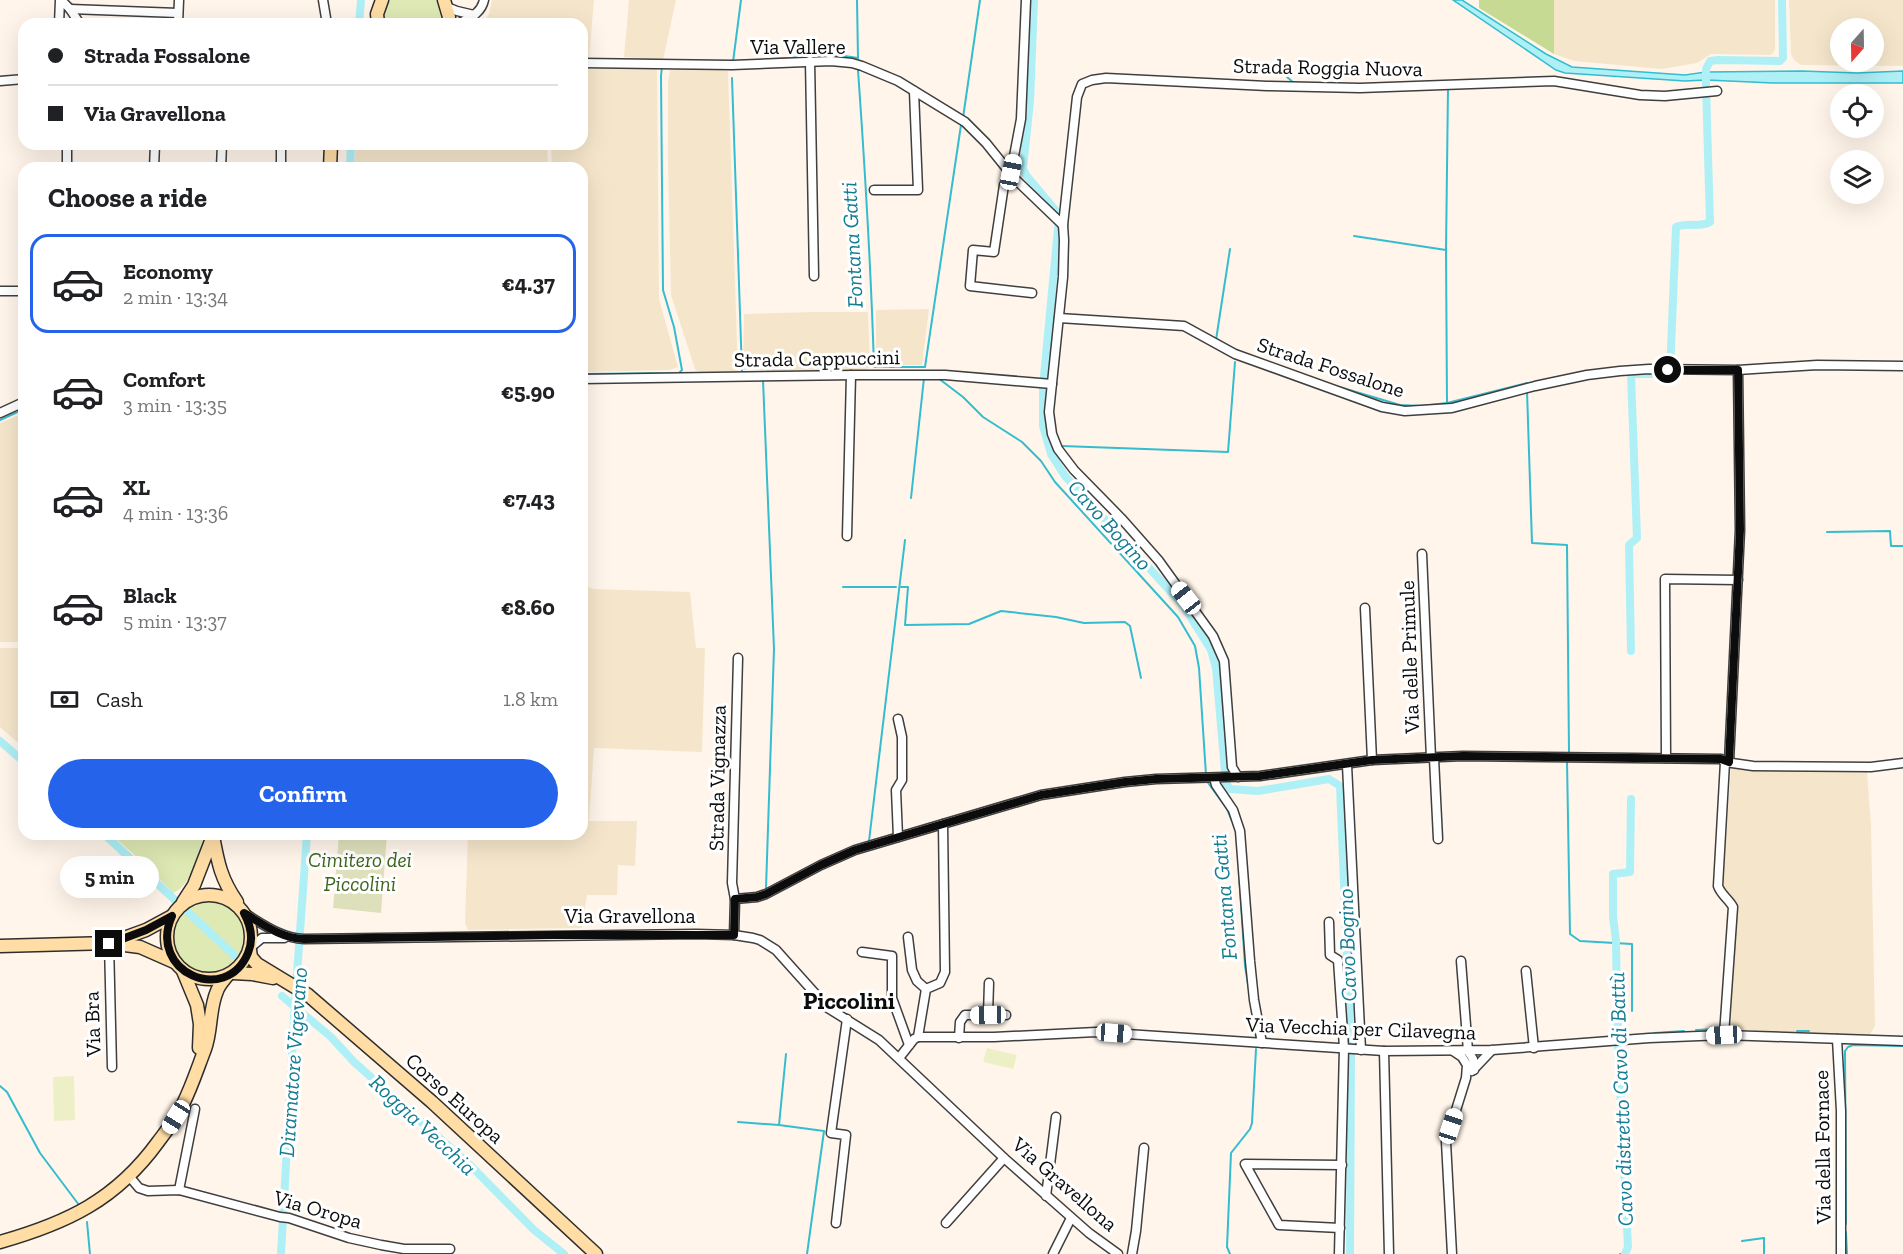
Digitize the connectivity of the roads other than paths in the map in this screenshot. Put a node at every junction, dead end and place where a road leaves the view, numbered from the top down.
1 (60, 0) edge
2 (179, 0) edge
3 (323, 0) edge
4 (484, 0) edge
5 (1026, 0) edge
6 (380, 1) edge
7 (446, 3) edge
8 (70, 9) junction
9 (178, 13) junction
10 (475, 15) junction
11 (59, 18) edge
12 (77, 18) edge
13 (178, 18) edge
14 (326, 18) edge
15 (377, 18) edge
16 (447, 18) edge
17 (469, 18) edge
18 (810, 62) junction
19 (588, 63) edge
20 (18, 80) edge
21 (0, 81) edge
22 (914, 91) junction
23 (1709, 91) dead end
24 (1011, 172) junction
25 (874, 190) dead end
26 (1063, 225) junction
27 (814, 276) dead end
28 (0, 291) edge
29 (18, 291) edge
30 (1032, 293) dead end
31 (1059, 318) junction
32 (1903, 366) edge
33 (1738, 370) junction
34 (851, 375) junction
35 (588, 379) edge
36 (1052, 384) junction
37 (18, 404) edge
38 (0, 412) edge
39 (847, 536) dead end
40 (1422, 554) dead end
41 (1738, 580) junction
42 (1365, 608) dead end
43 (738, 658) dead end
44 (898, 719) dead end
45 (1432, 758) junction
46 (1666, 758) junction
47 (1372, 760) junction
48 (1727, 762) junction
49 (1903, 763) edge
50 (1347, 765) junction
51 (1219, 778) junction
52 (943, 824) junction
53 (898, 837) junction
54 (1438, 839) dead end
55 (212, 840) edge
56 (215, 840) edge
57 (735, 899) junction
58 (178, 908) junction
59 (242, 911) junction
60 (1329, 922) dead end
61 (734, 935) junction
62 (908, 937) dead end
63 (291, 939) junction
64 (109, 944) junction
65 (0, 946) edge
66 (250, 949) junction
67 (862, 952) dead end
68 (1461, 961) dead end
69 (179, 967) junction
70 (1526, 971) dead end
71 (230, 974) junction
72 (282, 979) junction
73 (989, 983) dead end
74 (926, 989) junction
75 (988, 1015) junction
76 (1006, 1015) dead end
77 (847, 1019) junction
78 (1724, 1035) junction
79 (918, 1037) junction
80 (959, 1038) junction
81 (1837, 1039) junction
82 (1903, 1041) edge
83 (1262, 1043) junction
84 (909, 1045) junction
85 (1344, 1048) junction
86 (1534, 1048) junction
87 (1361, 1049) junction
88 (1492, 1050) junction
89 (1384, 1051) junction
90 (1452, 1051) junction
91 (1468, 1051) junction
92 (899, 1058) junction
93 (199, 1064) junction
94 (112, 1067) dead end
95 (1474, 1070) junction
96 (1466, 1078) junction
97 (195, 1109) dead end
98 (1056, 1118) dead end
99 (1144, 1148) dead end
100 (1004, 1158) junction
101 (1342, 1165) junction
102 (129, 1176) junction
103 (179, 1190) junction
104 (1046, 1196) junction
105 (1071, 1218) junction
106 (836, 1223) dead end
107 (946, 1223) dead end
108 (1340, 1228) junction
109 (1, 1242) edge
110 (450, 1249) dead end
111 (596, 1254) edge
112 (1053, 1254) edge
113 (1118, 1254) edge
114 (1132, 1254) edge
115 (1339, 1254) edge
116 (1389, 1254) edge
117 (1452, 1254) edge
118 (1841, 1254) edge

1 - 8 street
1 - 11 street
2 - 9 street
3 - 14 street
4 - 10 street
5 - 24 street
6 - 15 main road
7 - 10 street
7 - 16 main road
8 - 9 street
8 - 12 street
9 - 13 street
10 - 17 street
18 - 19 street, Via Vallere
18 - 22 street, Via Vallere
18 - 27 street
20 - 21 street
22 - 24 street, Via Vallere
22 - 25 street
23 - 26 street, Strada Roggia Nuova
24 - 26 street, Via Vallere
24 - 30 street
26 - 31 street
28 - 29 street
31 - 33 street, Strada Fossalone
31 - 36 street
32 - 33 street, Strada Fossalone
33 - 41 street
34 - 35 street, Strada Cappuccini
34 - 36 street, Strada Cappuccini
34 - 39 street
36 - 51 street
37 - 38 street
40 - 45 street, Via delle Primule
41 - 46 street
41 - 48 street
42 - 47 street
43 - 57 street, Strada Vignazza
44 - 53 street
45 - 46 street
45 - 47 street
45 - 54 street, Via delle Primule
46 - 48 street
47 - 50 street
48 - 49 street
48 - 78 street
50 - 51 street
50 - 87 street
51 - 52 street
51 - 83 street
52 - 53 street
52 - 74 street
53 - 57 street
55 - 58 main road
56 - 59 main road
57 - 61 street, Strada Vignazza
58 - 59 main road
58 - 64 main road
58 - 69 main road
59 - 63 street, Via Gravellona
59 - 66 main road
60 - 85 street
61 - 63 street, Via Gravellona
61 - 77 street, Via Gravellona
62 - 74 street
63 - 66 street
64 - 65 main road
64 - 69 main road
64 - 94 street, Via Bra
66 - 71 main road
66 - 72 main road, Corso Europa
67 - 84 street
68 - 91 street
69 - 71 main road
69 - 93 main road
70 - 86 street
71 - 72 main road
71 - 93 main road
72 - 111 main road, Corso Europa
73 - 75 street
74 - 79 street
75 - 76 street
75 - 80 street
77 - 92 street, Via Gravellona
77 - 106 street
78 - 81 street, Via Vecchia per Cilavegna
78 - 86 street, Via Vecchia per Cilavegna
79 - 80 street, Via Vecchia per Cilavegna
79 - 84 street
80 - 83 street, Via Vecchia per Cilavegna
81 - 82 street, Via Vecchia per Cilavegna
81 - 118 street, Via della Fornace
83 - 85 street, Via Vecchia per Cilavegna
84 - 92 street
85 - 87 street, Via Vecchia per Cilavegna
85 - 101 street
86 - 88 street, Via Vecchia per Cilavegna
87 - 89 street, Via Vecchia per Cilavegna
88 - 91 street, Via Vecchia per Cilavegna
88 - 95 street
89 - 90 street, Via Vecchia per Cilavegna
89 - 116 street
90 - 91 street, Via Vecchia per Cilavegna
90 - 96 street
91 - 95 street
92 - 100 street, Via Gravellona
93 - 102 main road
95 - 96 street
96 - 117 street
97 - 103 street
98 - 104 street
99 - 114 street
100 - 104 street, Via Gravellona
100 - 107 street
101 - 108 street
101 - 108 street
102 - 103 street, Via Oropa
102 - 109 main road
103 - 110 street, Via Oropa
104 - 105 street, Via Gravellona
105 - 112 street
105 - 113 street, Via Gravellona
108 - 115 street

